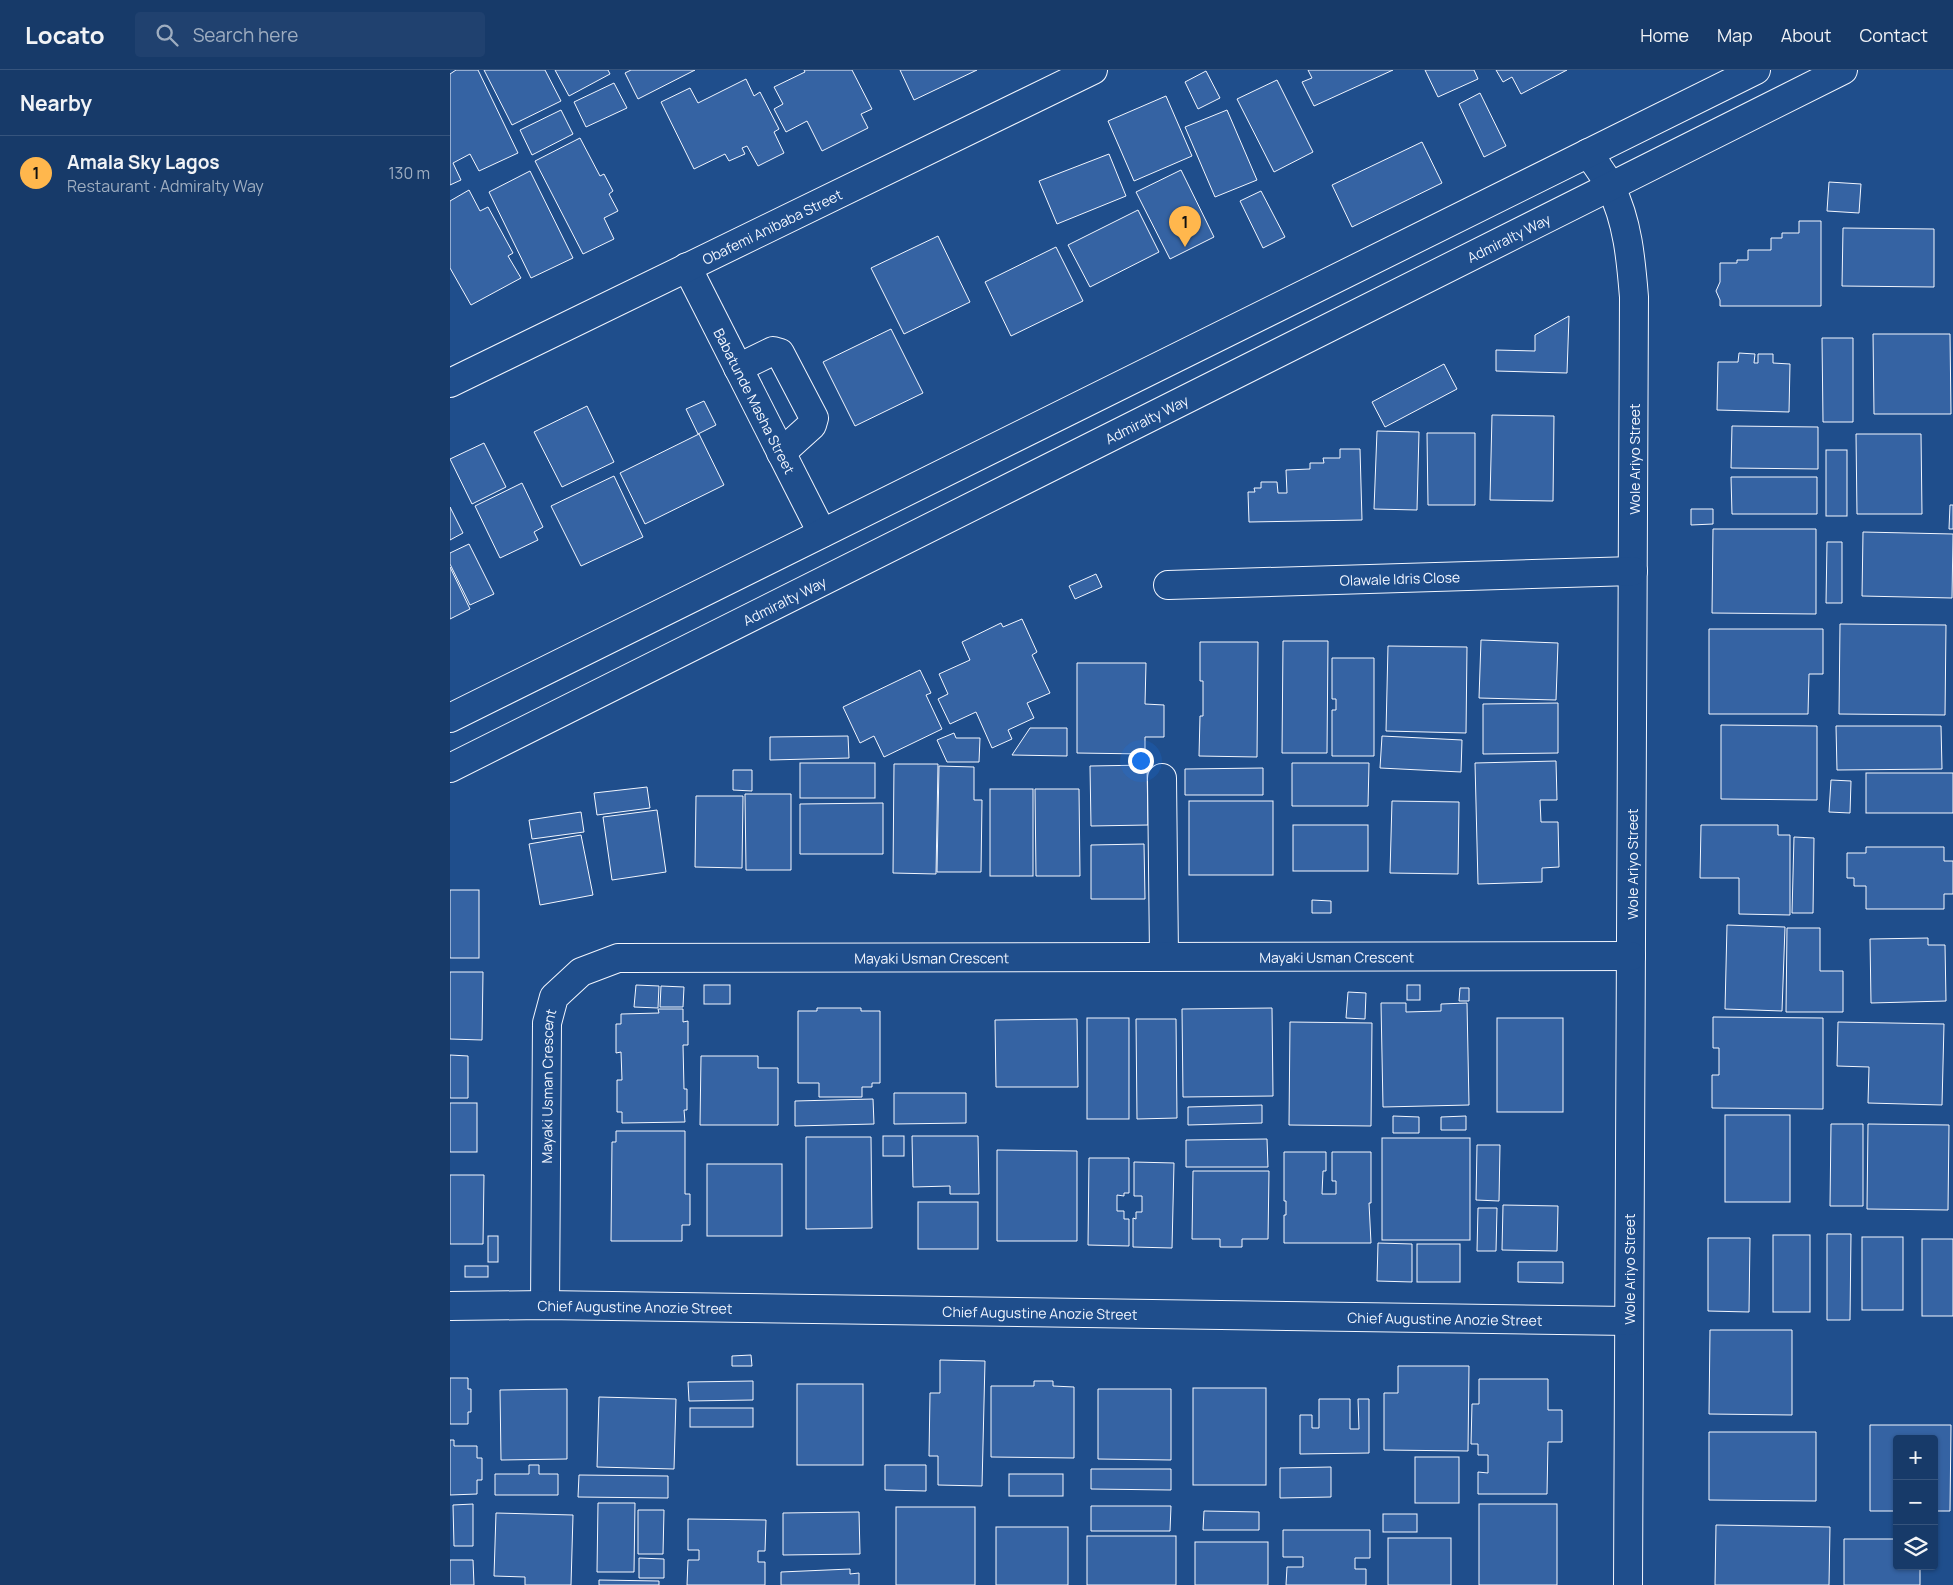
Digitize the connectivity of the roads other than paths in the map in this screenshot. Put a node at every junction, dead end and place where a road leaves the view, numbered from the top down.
1 (1756, 70) edge
2 (1843, 70) edge
3 (1080, 73) edge
4 (1588, 153) junction
5 (1611, 187) junction
6 (687, 267) junction
7 (738, 368) junction
8 (450, 383) edge
9 (781, 453) junction
10 (822, 534) junction
11 (1633, 571) junction
12 (1168, 584) dead end
13 (450, 718) edge
14 (450, 768) edge
15 (1162, 778) dead end
16 (1164, 956) junction
17 (1631, 956) junction
18 (450, 1306) edge
19 (545, 1306) junction
20 (1629, 1321) junction
21 (1628, 1585) edge

1 - 4 street
2 - 5 street, Admiralty Way
3 - 6 street, Obafemi Anibaba Street
4 - 5 street, Wole Ariyo Street
4 - 10 street
5 - 11 street, Wole Ariyo Street
5 - 14 street, Admiralty Way
6 - 7 street, Babatunde Masha Street
6 - 8 street, Obafemi Anibaba Street
7 - 9 street, Babatunde Masha Street
7 - 9 street
9 - 10 street, Babatunde Masha Street
10 - 13 street
11 - 12 street, Olawale Idris Close
11 - 17 street, Wole Ariyo Street
15 - 16 street
16 - 17 street, Mayaki Usman Crescent
16 - 19 street, Mayaki Usman Crescent
17 - 20 street, Wole Ariyo Street
18 - 19 street, Chief Augustine Anozie Street
19 - 20 street, Chief Augustine Anozie Street
20 - 21 street, Wole Ariyo Street

